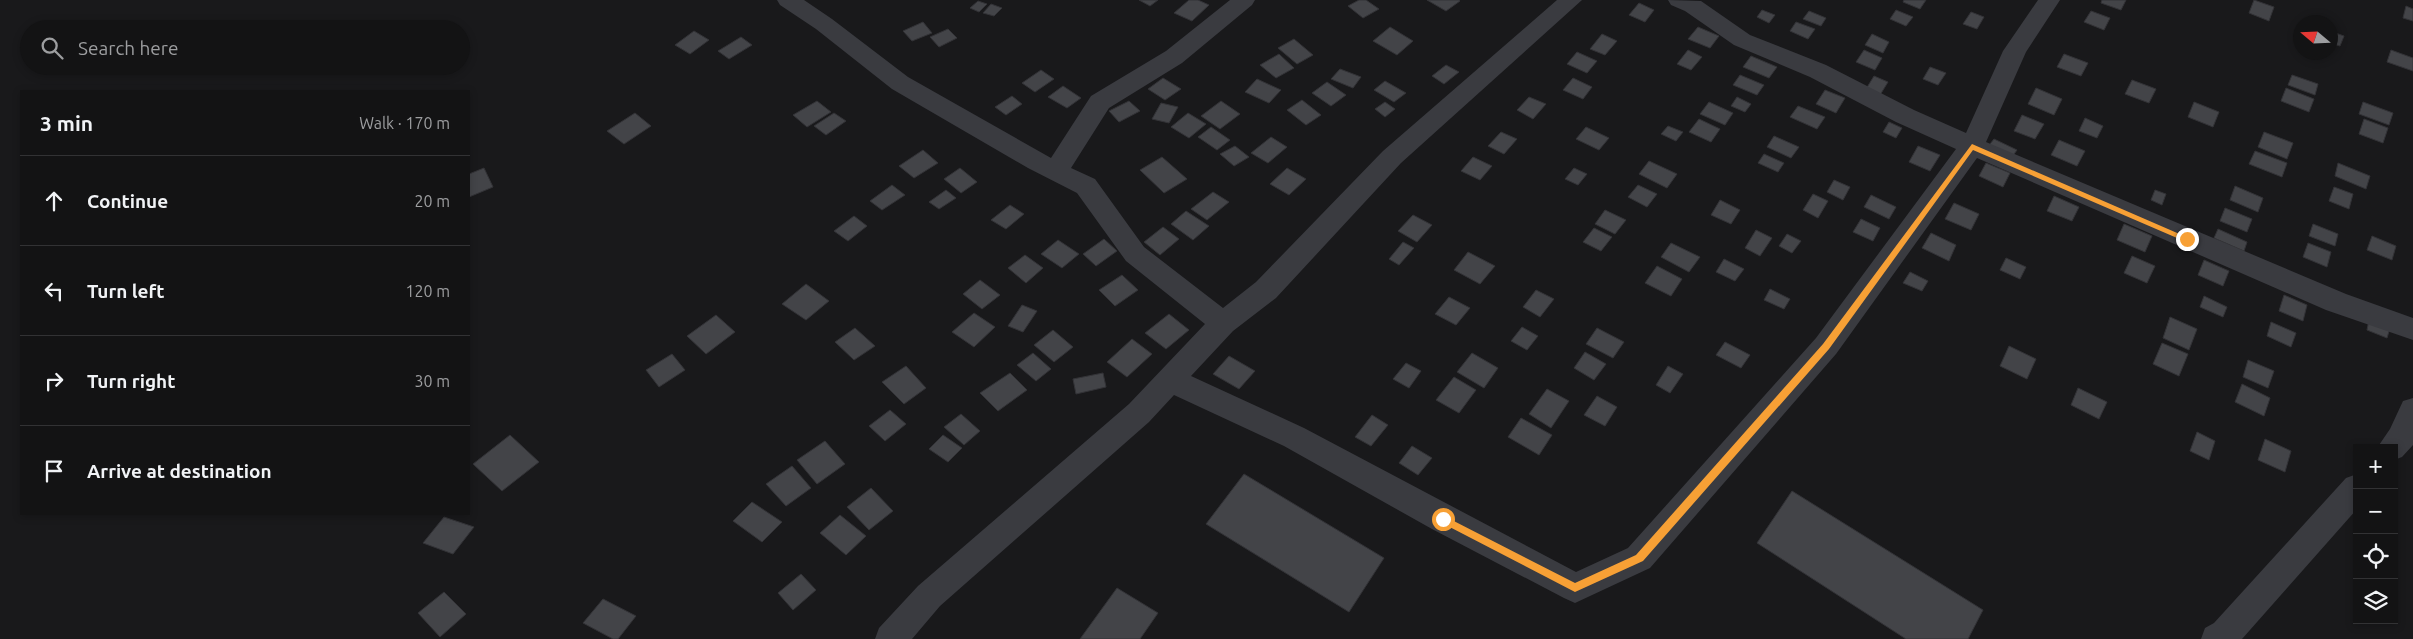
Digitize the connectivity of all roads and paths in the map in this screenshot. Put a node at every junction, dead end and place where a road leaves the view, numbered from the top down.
1 (788, 0) edge
2 (1244, 0) edge
3 (1571, 0) edge
4 (1679, 0) edge
5 (2049, 0) edge
6 (1972, 146) junction
7 (1056, 172) junction
8 (1223, 323) junction
9 (2413, 329) edge
10 (1171, 380) junction
11 (2413, 410) edge
12 (2396, 444) edge
13 (2355, 489) edge
14 (891, 639) edge
15 (2217, 639) edge

1 - 7 street
2 - 7 street
3 - 8 street
4 - 6 street
5 - 6 street
6 - 9 street
6 - 10 street
7 - 8 street
8 - 10 street
10 - 14 street
11 - 12 street
13 - 15 street

